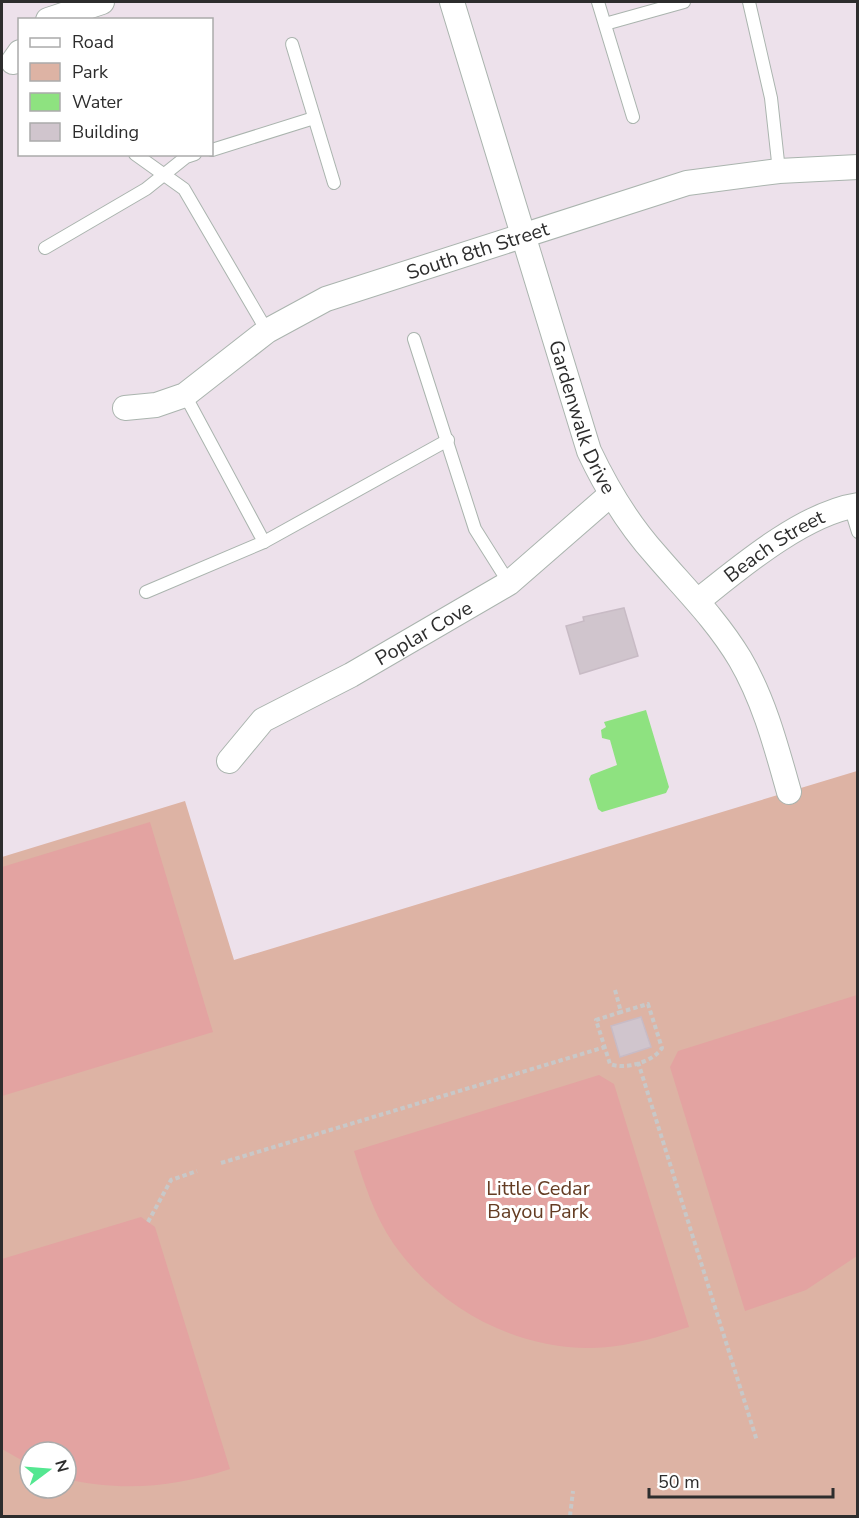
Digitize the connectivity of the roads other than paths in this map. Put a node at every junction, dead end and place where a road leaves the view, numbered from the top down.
1 (102, 2) edge
2 (452, 2) edge
3 (598, 2) edge
4 (684, 2) edge
5 (749, 2) edge
6 (54, 18) edge
7 (605, 24) junction
8 (292, 44) dead end
9 (633, 117) dead end
10 (314, 118) junction
11 (213, 150) edge
12 (138, 156) edge
13 (190, 156) edge
14 (858, 167) edge
15 (779, 171) junction
16 (163, 175) junction
17 (333, 183) dead end
18 (524, 237) junction
19 (45, 248) dead end
20 (267, 331) junction
21 (414, 339) dead end
22 (185, 395) junction
23 (125, 408) dead end
24 (448, 440) junction
25 (610, 495) junction
26 (854, 506) edge
27 (858, 532) edge
28 (264, 542) junction
29 (509, 584) junction
30 (146, 592) dead end
31 (699, 600) junction
32 (229, 761) dead end
33 (789, 792) dead end

1 - 6 street
2 - 18 street, Gardenwalk Drive
3 - 7 lane
4 - 7 lane
5 - 15 lane
7 - 9 lane
8 - 10 lane
10 - 11 lane
10 - 17 lane
12 - 16 lane
13 - 16 lane
14 - 15 street, South 8th Street
15 - 18 street, South 8th Street
16 - 19 lane
16 - 20 lane
18 - 20 street, South 8th Street
18 - 25 street, Gardenwalk Drive
20 - 22 street, South 8th Street
21 - 24 lane
22 - 23 street, South 8th Street
22 - 28 lane
24 - 28 lane
24 - 29 lane
25 - 29 street, Poplar Cove
25 - 31 street, Gardenwalk Drive
26 - 27 lane
26 - 31 street, Beach Street
28 - 30 lane
29 - 32 street, Poplar Cove
31 - 33 street, Gardenwalk Drive

